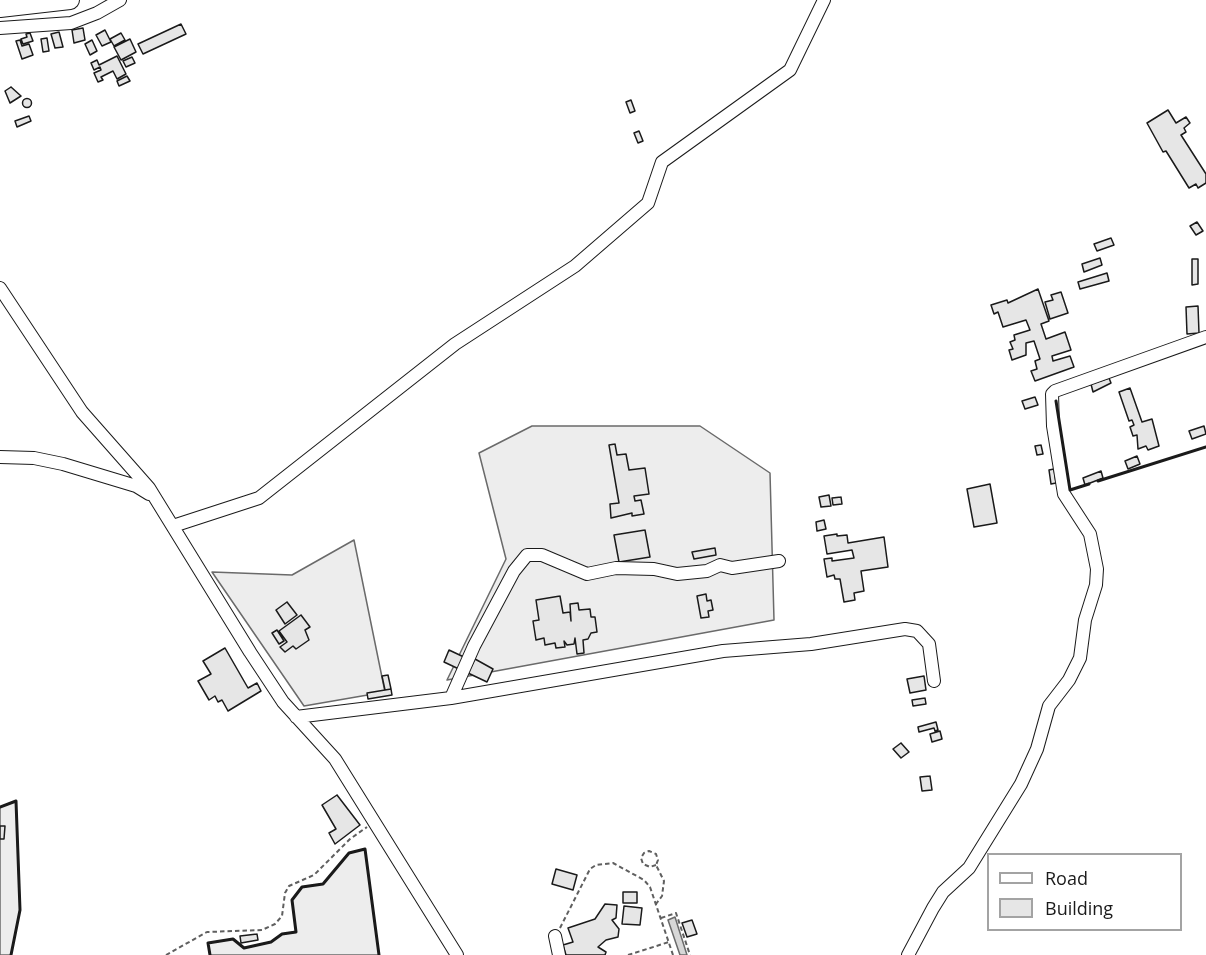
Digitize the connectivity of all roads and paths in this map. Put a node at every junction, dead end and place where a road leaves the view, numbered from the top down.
1 (70, 0) edge
2 (120, 0) edge
3 (824, 0) edge
4 (0, 8) edge
5 (0, 28) edge
6 (0, 288) edge
7 (1206, 337) edge
8 (0, 457) edge
9 (159, 503) junction
10 (173, 526) junction
11 (779, 561) dead end
12 (934, 681) dead end
13 (451, 698) junction
14 (296, 717) junction
15 (374, 823) junction
16 (656, 865) junction
17 (656, 904) junction
18 (661, 918) junction
19 (555, 936) joint
20 (669, 942) junction
21 (166, 955) edge
22 (457, 955) edge
23 (559, 955) edge
24 (628, 955) edge
25 (673, 955) edge
26 (690, 955) edge
27 (908, 955) edge

1 - 4 highway
2 - 5 street
3 - 10 street
6 - 9 street
7 - 27 street
8 - 9 street
9 - 10 street
10 - 14 street
11 - 13 street
12 - 13 street
13 - 14 street
14 - 15 street
15 - 21 path
15 - 22 street
16 - 16 path
16 - 17 path
17 - 18 path
17 - 19 path
18 - 20 path
18 - 26 path
19 - 23 street
20 - 24 path
20 - 25 path

